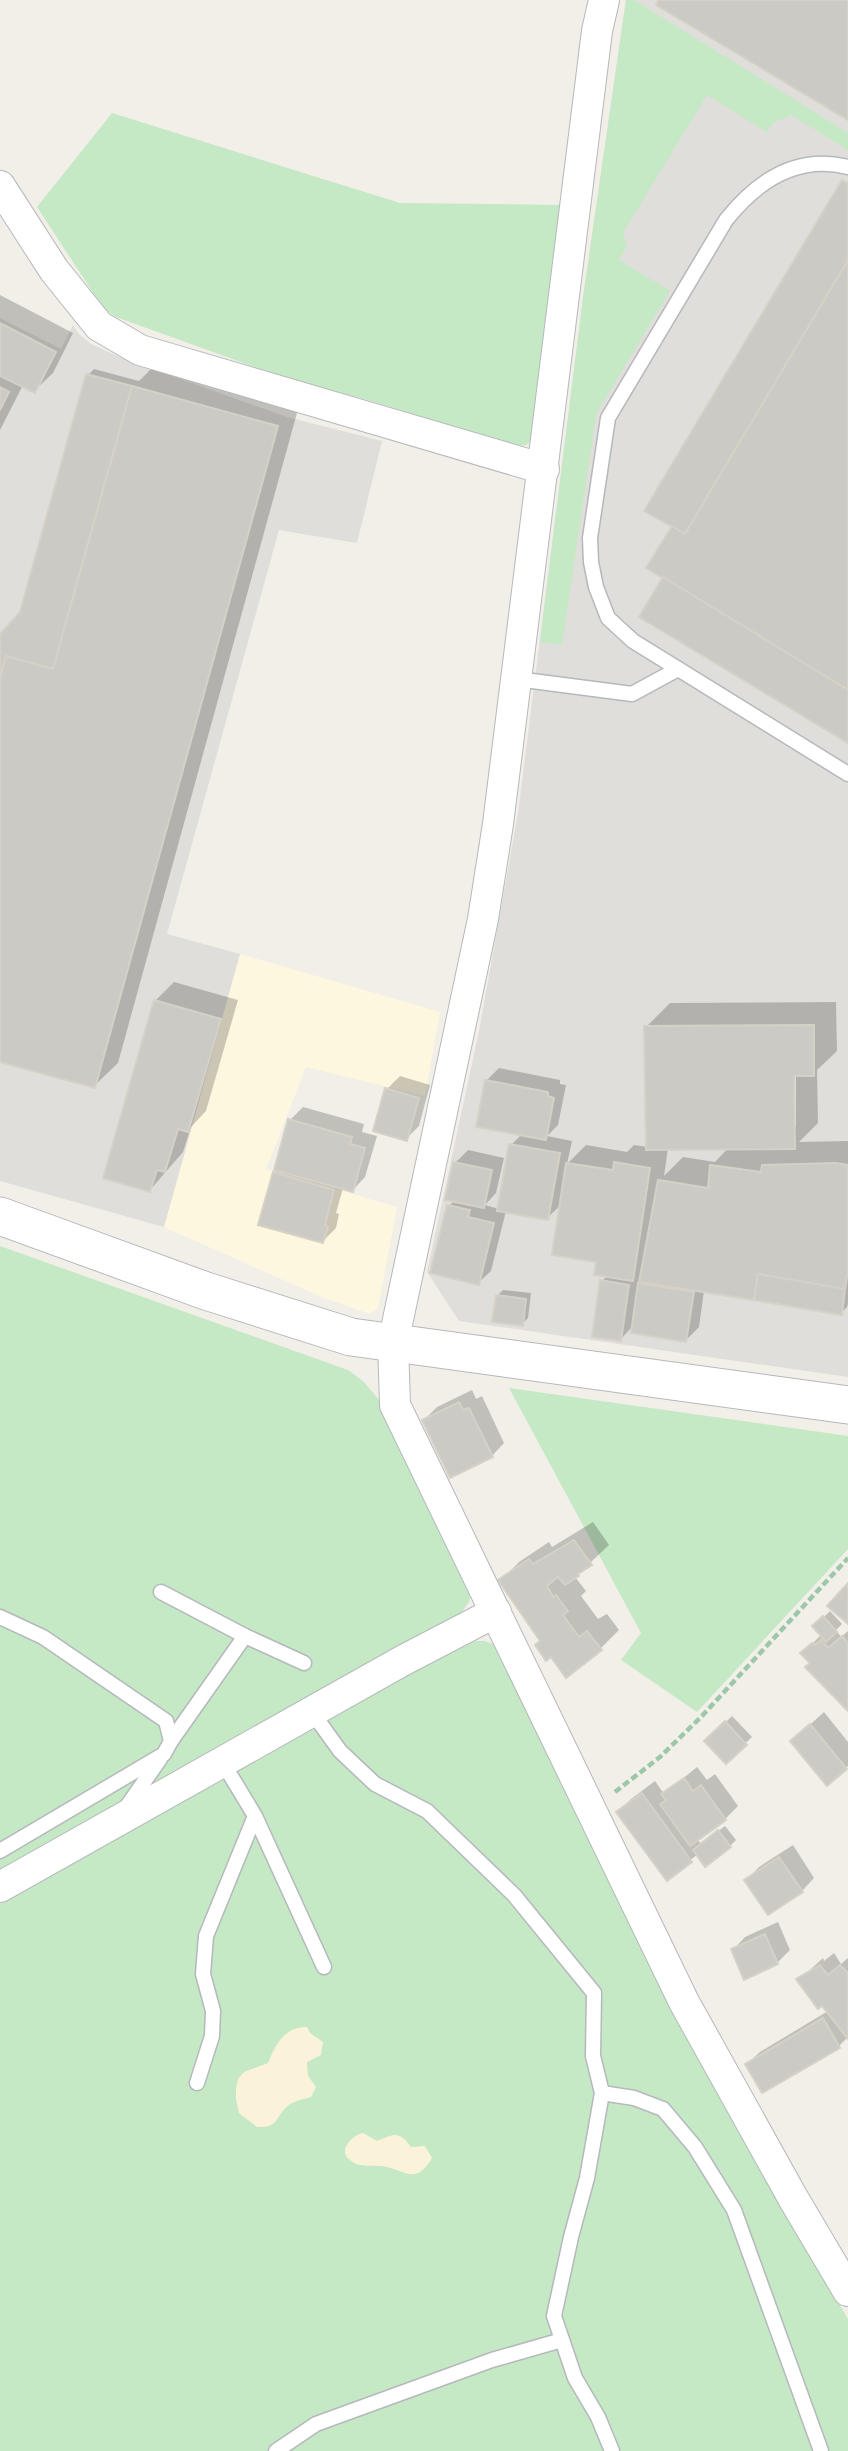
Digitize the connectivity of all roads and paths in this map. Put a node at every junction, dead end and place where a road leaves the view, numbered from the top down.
1 (604, 0) edge
2 (848, 167) edge
3 (0, 186) edge
4 (544, 469) junction
5 (678, 669) junction
6 (517, 680) junction
7 (848, 774) edge
8 (0, 1216) edge
9 (393, 1343) junction
10 (848, 1405) edge
11 (848, 1558) edge
12 (161, 1592) dead end
13 (496, 1612) junction
14 (0, 1617) edge
15 (245, 1636) junction
16 (304, 1663) dead end
17 (312, 1712) junction
18 (167, 1747) junction
19 (223, 1763) junction
20 (592, 1810) junction
21 (255, 1816) junction
22 (117, 1821) junction
23 (0, 1851) edge
24 (0, 1887) edge
25 (324, 1967) dead end
26 (197, 2083) dead end
27 (602, 2093) junction
28 (848, 2291) edge
29 (562, 2340) junction
30 (276, 2451) edge
31 (612, 2451) edge
32 (821, 2451) edge

1 - 4 street
2 - 5 lane
3 - 4 street
4 - 6 street
5 - 6 lane
5 - 7 lane
6 - 9 street
8 - 9 street
9 - 10 street
9 - 13 street
11 - 20 path
12 - 15 lane
13 - 17 street
13 - 20 street
14 - 18 lane
15 - 16 lane
15 - 18 lane
17 - 19 street
17 - 27 lane
18 - 22 lane
18 - 23 lane
19 - 21 lane
19 - 22 street
20 - 28 street
21 - 25 lane
21 - 26 lane
22 - 24 street
27 - 29 lane
27 - 32 lane
29 - 30 lane
29 - 31 lane

